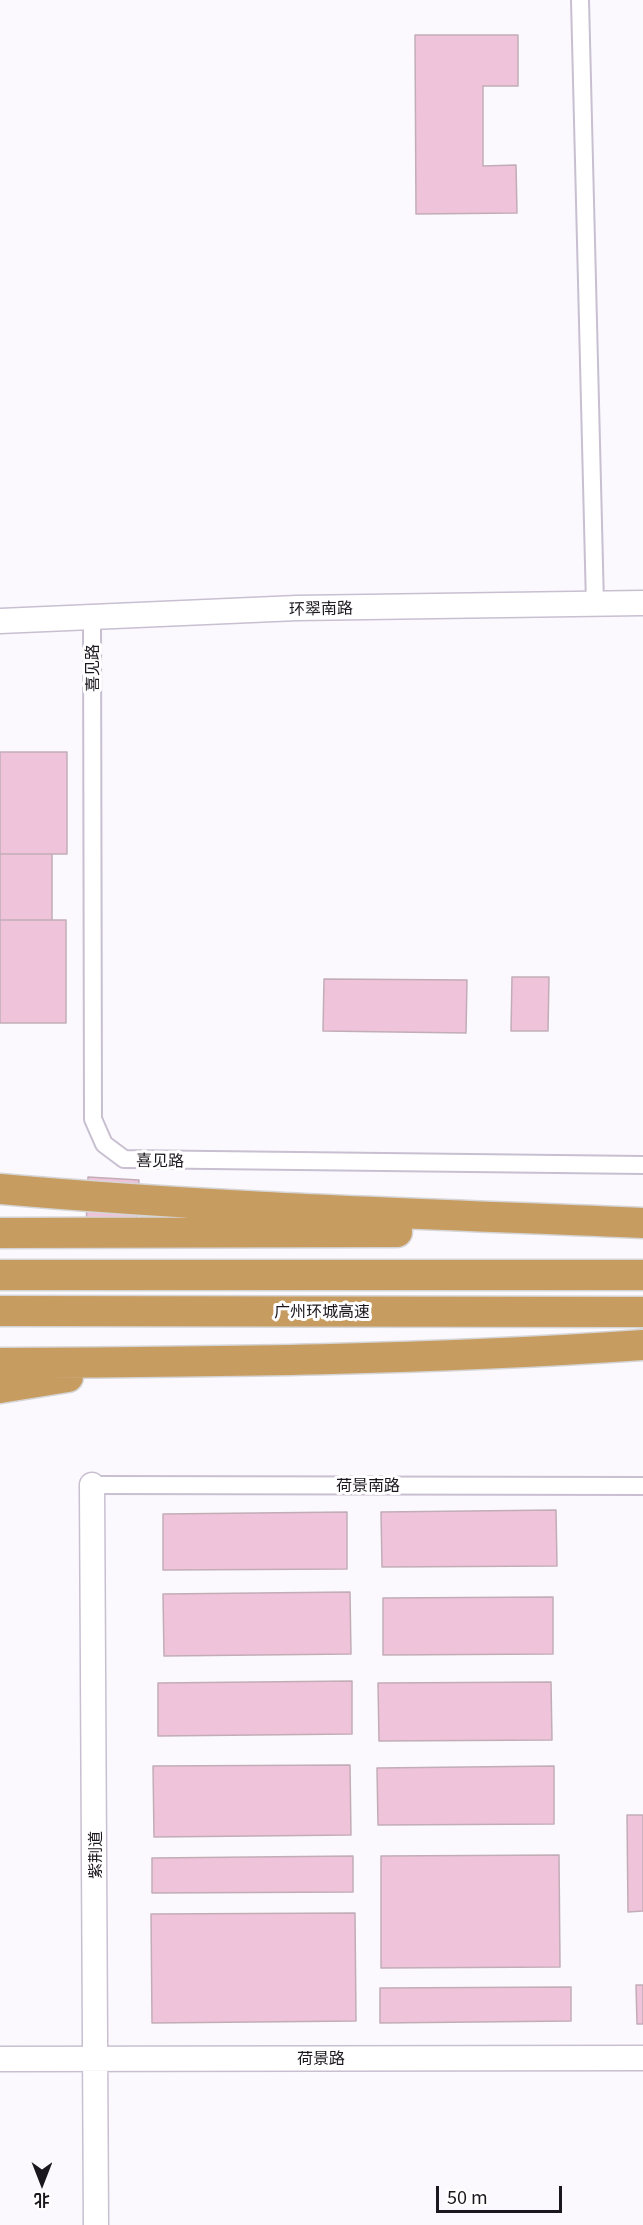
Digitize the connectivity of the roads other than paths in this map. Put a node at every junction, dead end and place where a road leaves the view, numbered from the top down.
1 (580, 0) edge
2 (643, 603) edge
3 (595, 604) junction
4 (92, 617) junction
5 (0, 621) edge
6 (643, 1165) edge
7 (0, 1189) edge
8 (643, 1223) edge
9 (643, 1232) edge
10 (0, 1233) edge
11 (0, 1275) edge
12 (643, 1275) edge
13 (0, 1311) edge
14 (643, 1312) edge
15 (643, 1345) edge
16 (238, 1359) junction
17 (0, 1363) edge
18 (0, 1388) edge
19 (92, 1485) joint
20 (643, 1486) edge
21 (97, 2058) junction
22 (643, 2058) edge
23 (0, 2059) edge
24 (96, 2225) edge

1 - 3 street
2 - 3 street, 环翠南路
3 - 4 street, 环翠南路
4 - 5 street, 环翠南路
4 - 6 street, 喜见路
7 - 8 highway
9 - 10 highway
11 - 12 highway
13 - 14 highway, 广州环城高速
15 - 16 highway
16 - 17 highway
16 - 18 highway
19 - 20 street, 荷景南路
19 - 21 street, 紫荆道
21 - 22 street, 荷景路
21 - 23 street, 荷景路
21 - 24 street, 紫荆道

